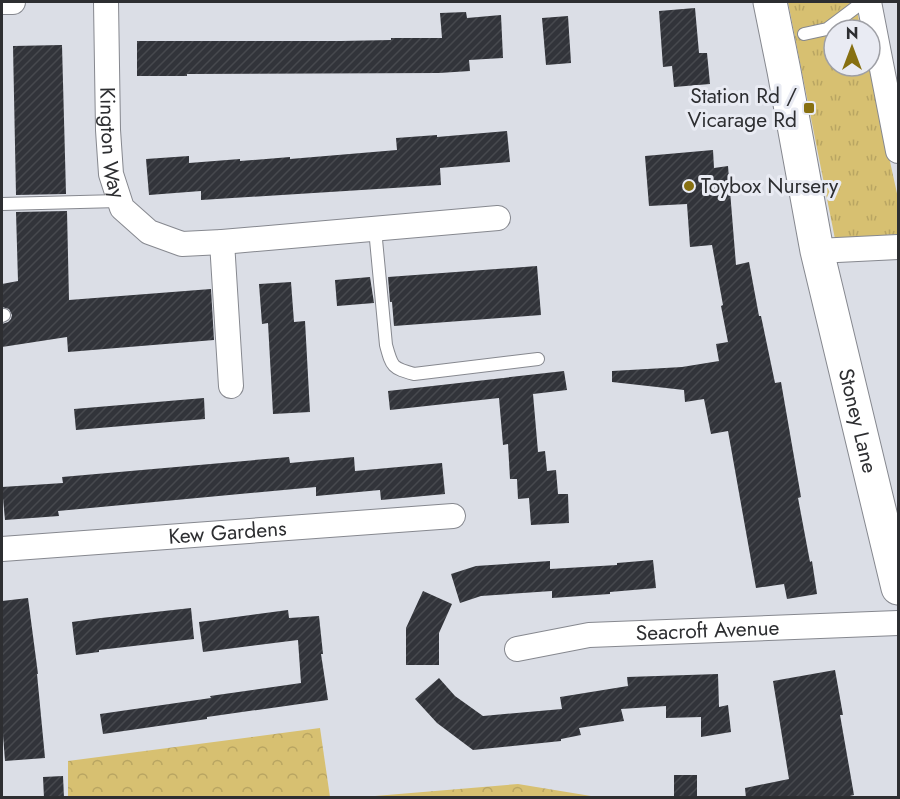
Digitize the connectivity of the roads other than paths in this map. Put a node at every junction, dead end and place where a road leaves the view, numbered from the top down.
1 (2, 2) edge
2 (13, 2) edge
3 (106, 2) edge
4 (770, 2) edge
5 (863, 2) edge
6 (869, 2) edge
7 (845, 18) edge
8 (871, 18) edge
9 (822, 32) edge
10 (804, 34) dead end
11 (880, 78) edge
12 (898, 151) edge
13 (120, 201) junction
14 (2, 204) edge
15 (498, 218) dead end
16 (375, 229) junction
17 (222, 242) junction
18 (898, 247) edge
19 (818, 251) junction
20 (538, 359) dead end
21 (231, 386) dead end
22 (453, 516) dead end
23 (2, 549) edge
24 (898, 588) edge
25 (898, 623) edge
26 (517, 649) dead end

1 - 2 street
3 - 13 street, Kington Way
4 - 19 main road, Stoney Lane
5 - 7 lane
6 - 8 street
9 - 10 lane
11 - 12 street
13 - 14 lane
13 - 17 street, Kington Way
15 - 16 street, Kington Way
16 - 17 street, Kington Way
16 - 20 lane
17 - 21 street
18 - 19 street
19 - 24 main road, Stoney Lane
22 - 23 street, Kew Gardens
25 - 26 street, Seacroft Avenue

